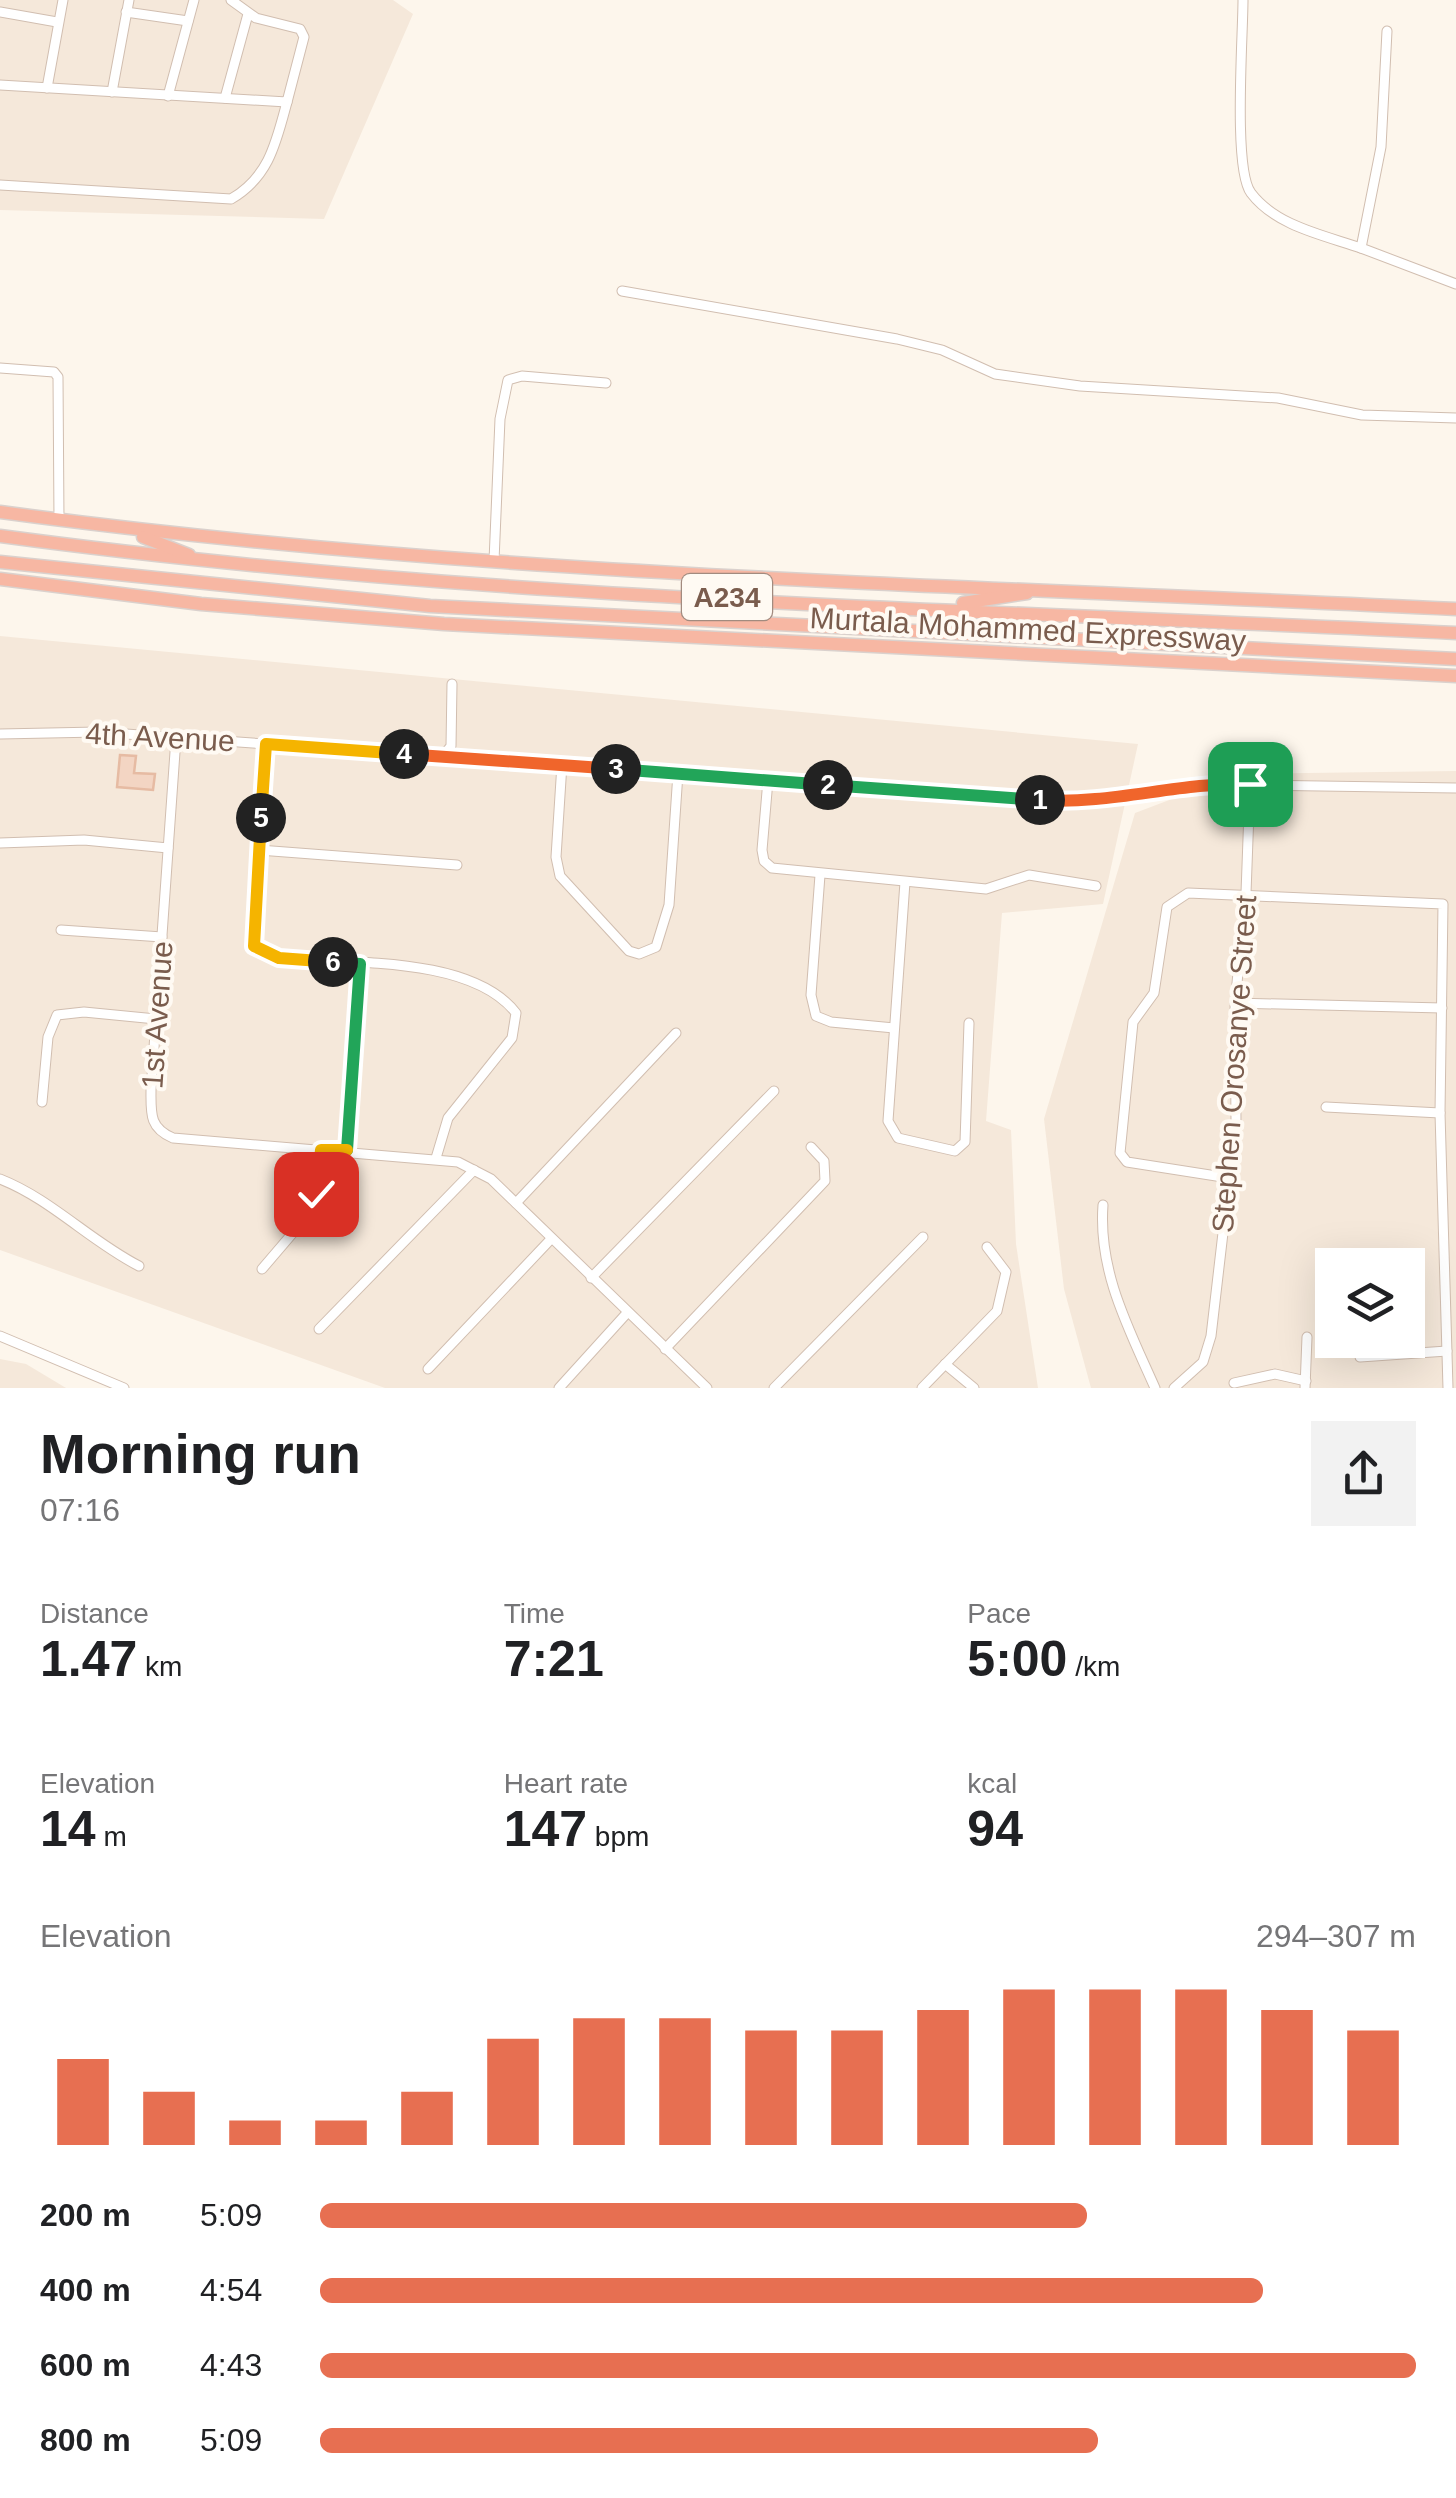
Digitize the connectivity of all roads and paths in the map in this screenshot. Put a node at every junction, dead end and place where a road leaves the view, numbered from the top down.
1 (62, 0) edge
2 (129, 0) edge
3 (194, 0) edge
4 (231, 0) edge
5 (1244, 0) edge
6 (0, 12) edge
7 (126, 12) junction
8 (248, 14) junction
9 (188, 21) junction
10 (57, 22) junction
11 (1386, 31) dead end
12 (0, 84) edge
13 (47, 88) junction
14 (112, 92) junction
15 (168, 96) junction
16 (225, 98) junction
17 (287, 102) junction
18 (0, 185) edge
19 (1361, 248) junction
20 (1456, 284) edge
21 (622, 291) dead end
22 (0, 368) edge
23 (606, 383) dead end
24 (1456, 418) edge
25 (0, 512) edge
26 (58, 520) junction
27 (121, 529) junction
28 (0, 536) edge
29 (494, 561) junction
30 (0, 562) edge
31 (210, 562) junction
32 (0, 578) edge
33 (1054, 589) junction
34 (934, 607) junction
35 (1456, 608) edge
36 (937, 633) junction
37 (1456, 633) edge
38 (1045, 655) junction
39 (1456, 659) edge
40 (1456, 676) edge
41 (452, 684) dead end
42 (0, 734) edge
43 (176, 738) junction
44 (266, 744) junction
45 (441, 756) junction
46 (562, 764) junction
47 (678, 773) junction
48 (768, 780) junction
49 (1250, 784) junction
50 (1456, 788) edge
51 (0, 843) edge
52 (168, 848) junction
53 (259, 850) junction
54 (457, 865) dead end
55 (820, 875) junction
56 (906, 882) junction
57 (1096, 886) dead end
58 (1246, 893) junction
59 (61, 930) dead end
60 (162, 937) junction
61 (360, 964) junction
62 (1235, 1003) junction
63 (1442, 1008) junction
64 (156, 1019) junction
65 (969, 1023) dead end
66 (894, 1028) junction
67 (676, 1034) dead end
68 (774, 1090) dead end
69 (42, 1102) dead end
70 (1326, 1107) dead end
71 (1440, 1113) junction
72 (811, 1147) dead end
73 (321, 1150) junction
74 (347, 1152) junction
75 (436, 1158) junction
76 (474, 1170) junction
77 (1229, 1178) junction
78 (0, 1179) edge
79 (516, 1204) junction
80 (1103, 1205) dead end
81 (923, 1236) dead end
82 (551, 1239) junction
83 (987, 1247) dead end
84 (140, 1266) dead end
85 (262, 1269) dead end
86 (591, 1278) junction
87 (627, 1313) junction
88 (319, 1329) dead end
89 (0, 1336) edge
90 (1306, 1337) dead end
91 (665, 1349) junction
92 (1446, 1352) junction
93 (1425, 1353) edge
94 (945, 1364) junction
95 (428, 1370) dead end
96 (1234, 1383) dead end
97 (1305, 1384) edge
98 (124, 1388) edge
99 (559, 1388) edge
100 (707, 1388) edge
101 (774, 1388) edge
102 (922, 1388) edge
103 (974, 1388) edge
104 (1155, 1388) edge
105 (1174, 1388) edge
106 (1448, 1388) edge

1 - 10 street
2 - 7 street
3 - 9 street
4 - 8 street
5 - 19 street
6 - 10 street
7 - 9 street
7 - 14 street
8 - 16 street
8 - 17 street
9 - 15 street
10 - 13 street
11 - 19 street
12 - 13 street
13 - 14 street
14 - 15 street
15 - 16 street
16 - 17 street
17 - 18 street
19 - 20 street
21 - 24 street
22 - 26 street
23 - 29 street
25 - 26 highway, Murtala Mohammed Expressway
26 - 27 highway, Murtala Mohammed Expressway
27 - 29 highway, Murtala Mohammed Expressway
27 - 31 highway
28 - 31 highway, Murtala Mohammed Expressway / A234
29 - 33 highway, Murtala Mohammed Expressway
30 - 36 highway, Murtala Mohammed Expressway / A234
31 - 34 highway, Murtala Mohammed Expressway / A234
32 - 38 highway, Murtala Mohammed Expressway
33 - 34 highway
33 - 35 highway, Murtala Mohammed Expressway
34 - 37 highway, Murtala Mohammed Expressway / A234
36 - 38 highway
36 - 39 highway, Murtala Mohammed Expressway / A234
38 - 40 highway, Murtala Mohammed Expressway
41 - 45 street
42 - 43 street, 4th Avenue
43 - 44 street, 4th Avenue
43 - 52 street, 1st Avenue
44 - 45 street, 4th Avenue
44 - 53 street
45 - 46 street, 4th Avenue
46 - 47 street, 4th Avenue
46 - 47 street
47 - 48 street, 4th Avenue
48 - 49 street, 4th Avenue
48 - 55 street
49 - 50 street, 4th Avenue
49 - 58 street, Stephen Orosanye Street
51 - 52 street
52 - 60 street, 1st Avenue
53 - 54 street
53 - 61 street
55 - 56 street
55 - 66 street
56 - 57 street
56 - 66 street
58 - 62 street, Stephen Orosanye Street
58 - 63 street
58 - 77 street
59 - 60 street
60 - 64 street, 1st Avenue
61 - 74 street
61 - 75 street
62 - 63 street
62 - 77 street, Stephen Orosanye Street
63 - 71 street
64 - 69 street
64 - 73 street, 1st Avenue
65 - 66 street
67 - 79 street
68 - 86 street
70 - 71 street
71 - 92 street
72 - 91 street
73 - 74 street, 1st Avenue
73 - 85 street
74 - 75 street, 1st Avenue
75 - 76 street, 1st Avenue
76 - 79 street, 1st Avenue
76 - 88 street
77 - 105 street, Stephen Orosanye Street
78 - 84 street
79 - 82 street, 1st Avenue
80 - 104 street
81 - 101 street
82 - 86 street, 1st Avenue
82 - 95 street
83 - 94 street
86 - 87 street, 1st Avenue
87 - 91 street, 1st Avenue
87 - 99 street
89 - 98 street
90 - 97 street
91 - 100 street, 1st Avenue
92 - 93 street
92 - 106 street
94 - 102 street
94 - 103 street
96 - 97 street

